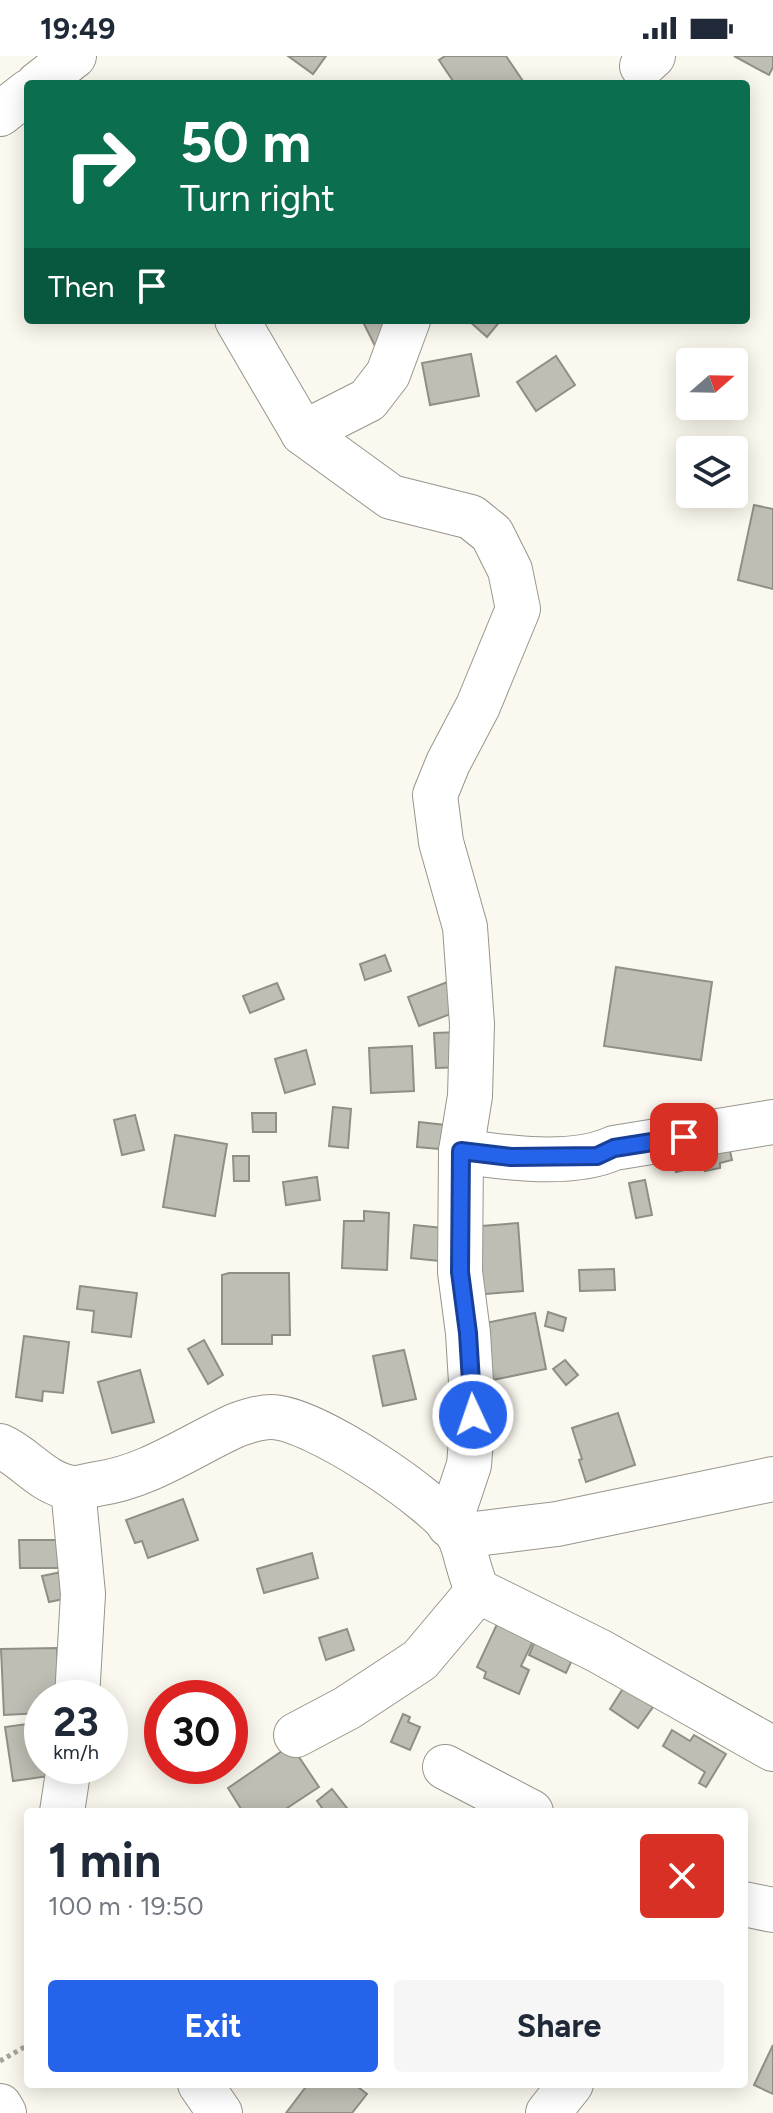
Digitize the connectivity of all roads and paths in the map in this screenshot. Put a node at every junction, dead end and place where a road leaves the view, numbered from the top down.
1 (74, 56) edge
2 (43, 80) edge
3 (24, 95) edge
4 (0, 114) edge
5 (24, 120) edge
6 (0, 122) edge
7 (239, 324) edge
8 (407, 324) edge
9 (303, 433) junction
10 (773, 1122) edge
11 (461, 1151) junction
12 (0, 1446) edge
13 (773, 1479) edge
14 (73, 1488) junction
15 (454, 1530) junction
16 (478, 1591) junction
17 (78, 1680) edge
18 (296, 1735) dead end
19 (773, 1749) edge
20 (445, 1767) dead end
21 (66, 1784) edge
22 (63, 1808) edge
23 (523, 1808) edge
24 (748, 1905) edge
25 (773, 1910) edge
26 (24, 2047) edge
27 (0, 2061) edge
28 (203, 2088) edge
29 (568, 2088) edge
30 (0, 2106) edge
31 (4, 2113) edge
32 (220, 2113) edge
33 (548, 2113) edge

1 - 2 street
3 - 4 street
5 - 6 street
7 - 9 street
8 - 9 street
9 - 11 street
10 - 11 street
11 - 15 street
12 - 14 street
13 - 15 street
14 - 15 street
14 - 17 street
15 - 16 street
16 - 18 street
16 - 19 street
20 - 23 street
21 - 22 street
24 - 25 street
26 - 27 path
28 - 32 street
29 - 33 street
30 - 31 street

